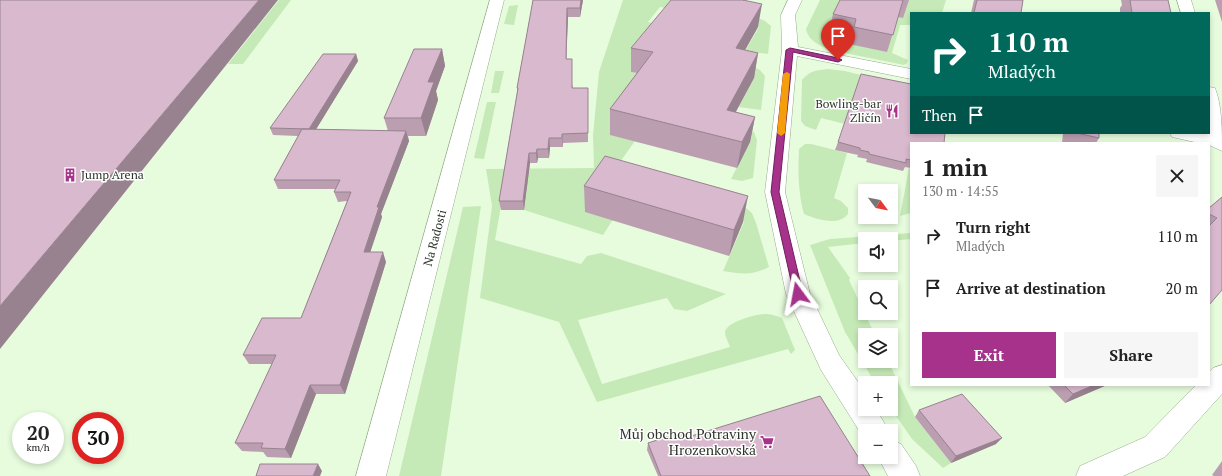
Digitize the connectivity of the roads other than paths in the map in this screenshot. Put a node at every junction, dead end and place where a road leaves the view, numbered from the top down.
1 (497, 0) edge
2 (795, 0) edge
3 (1184, 0) edge
4 (1188, 12) edge
5 (790, 50) junction
6 (910, 74) edge
7 (1210, 96) edge
8 (1183, 134) edge
9 (1218, 143) edge
10 (1222, 376) edge
11 (871, 424) edge
12 (897, 464) edge
13 (371, 476) edge
14 (905, 476) edge
15 (1091, 476) edge

1 - 13 street, Na Radosti
2 - 5 street
3 - 4 street
5 - 6 street
5 - 11 street
7 - 9 street
8 - 9 street
10 - 15 street
12 - 14 street

